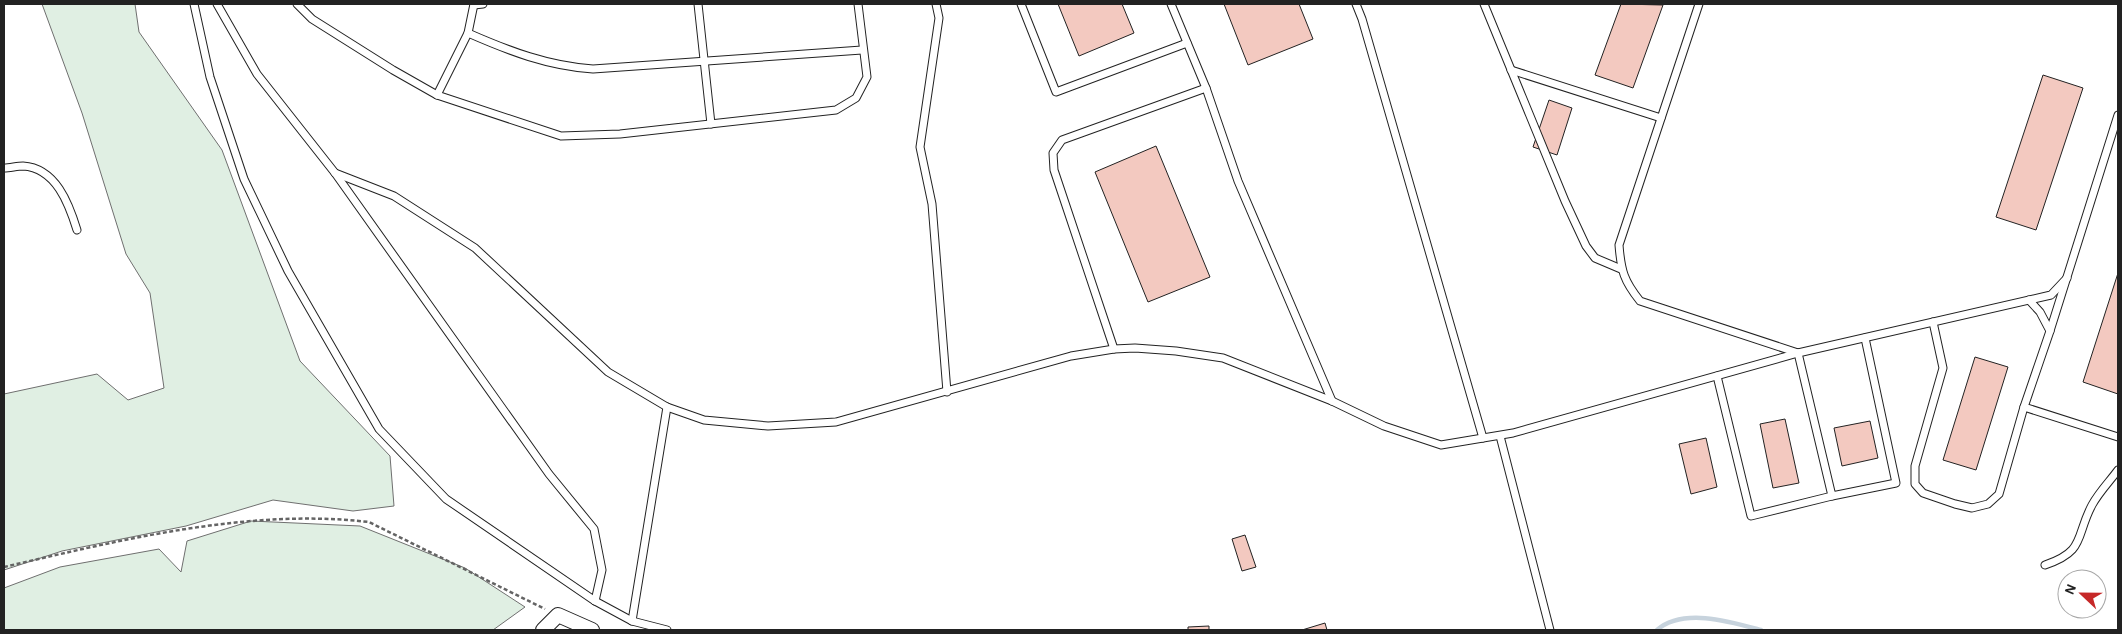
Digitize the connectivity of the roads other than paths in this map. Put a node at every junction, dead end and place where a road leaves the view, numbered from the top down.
1 (194, 4) edge
2 (218, 4) edge
3 (297, 4) edge
4 (474, 4) edge
5 (483, 4) edge
6 (698, 4) edge
7 (858, 4) edge
8 (936, 4) edge
9 (1021, 4) edge
10 (1171, 4) edge
11 (1356, 4) edge
12 (1484, 4) edge
13 (1699, 4) edge
14 (468, 34) junction
15 (1187, 43) junction
16 (862, 50) junction
17 (704, 61) junction
18 (1511, 70) junction
19 (1206, 88) junction
20 (437, 95) junction
21 (2118, 115) edge
22 (1661, 118) junction
23 (711, 124) junction
24 (4, 168) edge
25 (335, 172) junction
26 (77, 230) dead end
27 (1621, 269) junction
28 (2067, 278) junction
29 (2029, 300) junction
30 (1934, 322) junction
31 (2050, 331) junction
32 (1865, 338) junction
33 (1114, 349) junction
34 (1798, 353) junction
35 (1717, 376) junction
36 (947, 392) junction
37 (1332, 401) junction
38 (667, 407) junction
39 (2024, 407) junction
40 (1500, 436) junction
41 (2118, 437) edge
42 (1483, 438) junction
43 (2118, 470) edge
44 (1832, 496) junction
45 (2045, 565) dead end
46 (595, 601) junction
47 (632, 620) junction
48 (543, 630) edge
49 (592, 630) edge
50 (667, 630) edge
51 (1550, 630) edge

1 - 46 lane
2 - 25 lane
3 - 20 lane
4 - 5 lane
4 - 14 lane
6 - 17 lane
7 - 16 lane
8 - 36 lane
9 - 15 lane
10 - 15 lane
11 - 42 lane
12 - 18 lane
13 - 22 lane
14 - 17 lane
14 - 20 lane
15 - 19 lane
16 - 17 lane
16 - 23 lane
17 - 23 lane
18 - 22 lane
18 - 27 lane
19 - 33 lane
19 - 37 lane
20 - 23 lane
21 - 28 lane
22 - 27 lane
24 - 26 lane
25 - 38 lane
25 - 46 lane
27 - 34 lane
28 - 29 lane
28 - 31 lane
29 - 30 lane
29 - 31 lane
30 - 32 lane
30 - 39 lane
31 - 39 lane
32 - 34 lane
32 - 44 lane
33 - 36 lane
33 - 37 lane
34 - 35 lane
34 - 44 lane
35 - 40 lane
35 - 44 lane
36 - 38 lane
37 - 42 lane
38 - 47 lane
39 - 41 lane
40 - 42 lane
40 - 51 lane
43 - 45 lane
46 - 47 lane
47 - 50 lane
48 - 49 street

